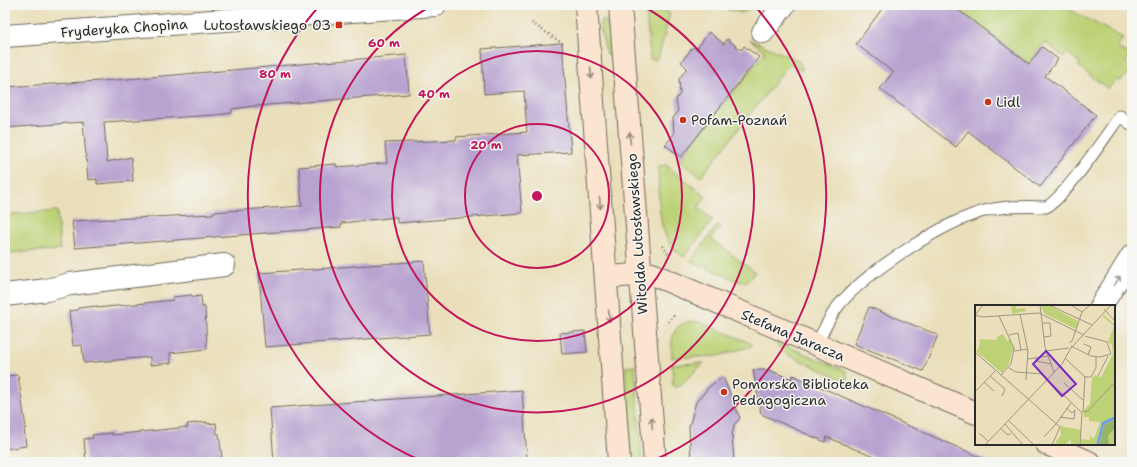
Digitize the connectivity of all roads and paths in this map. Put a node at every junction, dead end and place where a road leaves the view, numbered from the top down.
1 (435, 5) edge
2 (586, 5) edge
3 (620, 5) edge
4 (784, 5) edge
5 (532, 23) dead end
6 (763, 32) dead end
7 (5, 36) edge
8 (570, 48) dead end
9 (1132, 125) edge
10 (1132, 256) edge
11 (224, 266) dead end
12 (640, 274) junction
13 (606, 277) junction
14 (5, 295) edge
15 (1102, 305) edge
16 (816, 345) junction
17 (975, 413) edge
18 (1049, 445) edge
19 (619, 462) edge
20 (655, 462) edge
21 (1089, 462) edge

1 - 7 street, Fryderyka Chopina
2 -> 13 main road
12 -> 3 main road, Witolda Lutosławskiego
4 - 6 street
5 - 8 path
9 - 16 lane
15 -> 10 street
11 - 14 street
12 - 13 main road, Stefana Jaracza
12 - 16 main road, Stefana Jaracza
20 -> 12 main road, Witolda Lutosławskiego
13 -> 19 main road
16 - 17 main road, Stefana Jaracza
18 - 21 main road

